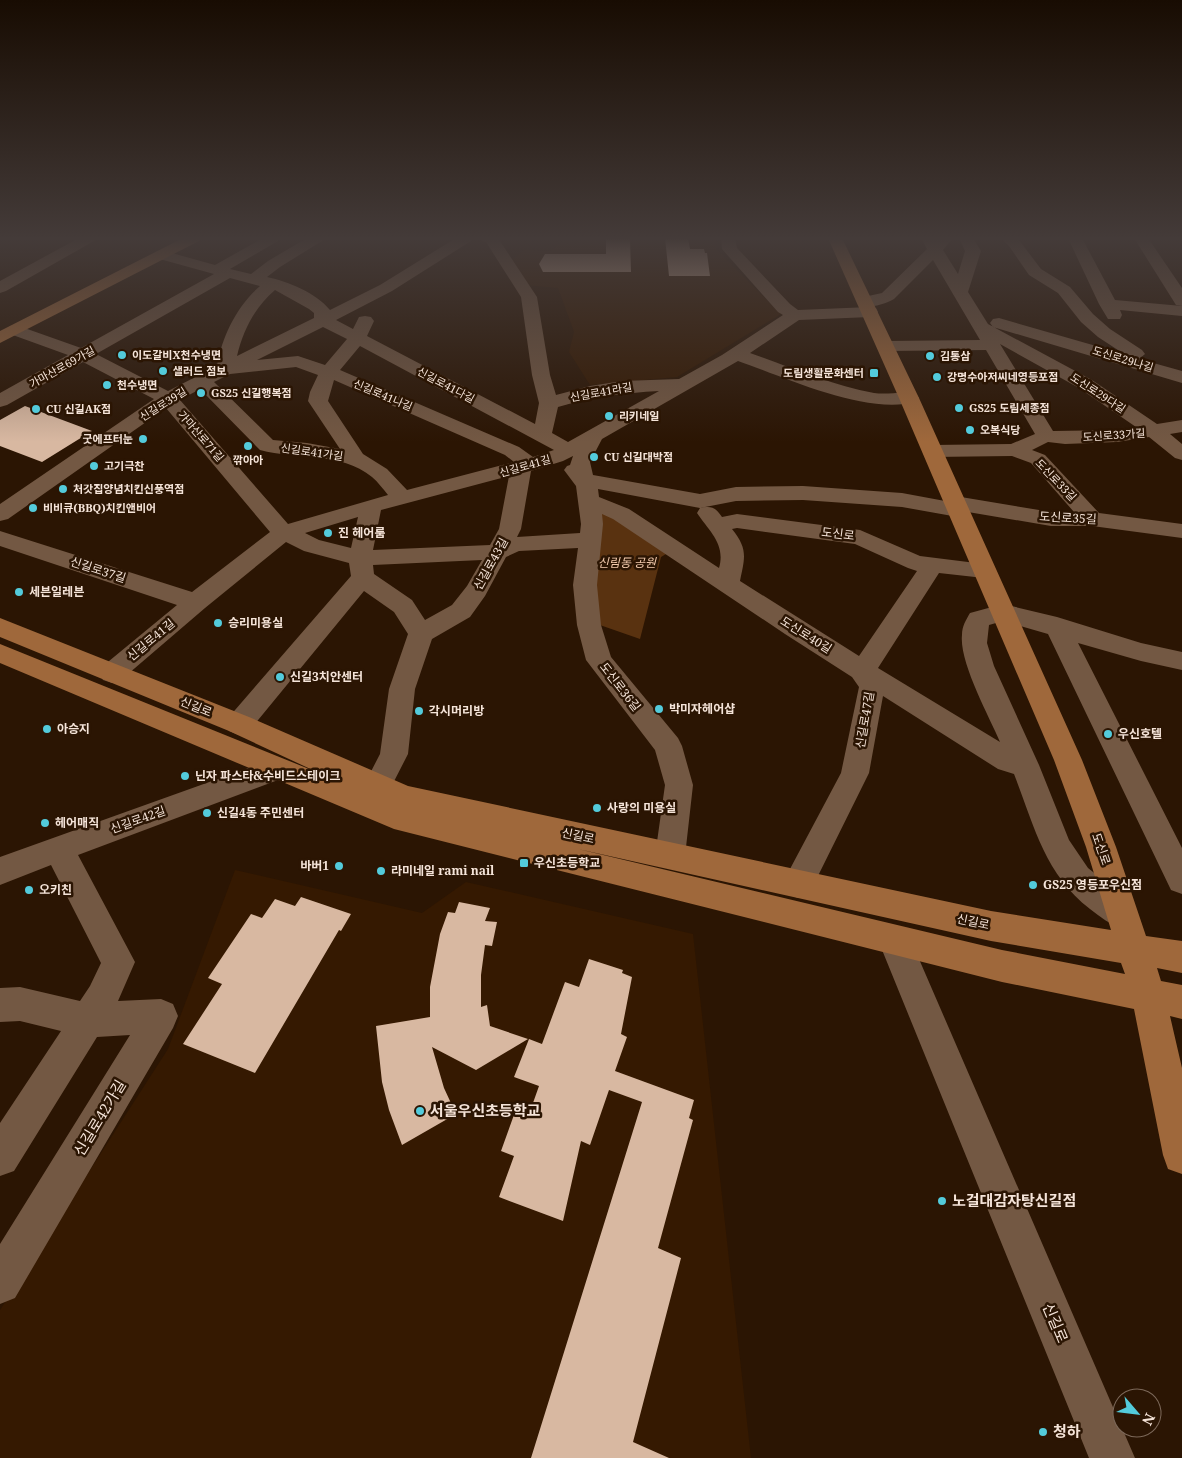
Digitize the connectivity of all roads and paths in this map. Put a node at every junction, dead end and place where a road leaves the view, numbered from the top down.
1 (62, 306) edge
2 (165, 306) edge
3 (251, 306) edge
4 (316, 306) edge
5 (351, 306) edge
6 (370, 306) edge
7 (530, 306) edge
8 (782, 306) edge
9 (968, 306) edge
10 (1077, 306) edge
11 (1109, 306) edge
12 (868, 307) joint
13 (1182, 311) edge
14 (795, 315) junction
15 (323, 320) junction
16 (979, 324) junction
17 (8, 334) edge
18 (357, 338) junction
19 (992, 345) junction
20 (886, 346) junction
21 (736, 354) junction
22 (83, 355) junction
23 (1143, 366) junction
24 (226, 369) junction
25 (329, 373) junction
26 (1182, 377) edge
27 (203, 381) junction
28 (683, 384) junction
29 (168, 398) junction
30 (909, 398) junction
31 (0, 401) edge
32 (549, 403) junction
33 (1182, 426) edge
34 (1155, 432) junction
35 (595, 434) junction
36 (542, 435) junction
37 (1046, 436) junction
38 (1014, 450) junction
39 (932, 451) junction
40 (563, 453) junction
41 (1182, 454) edge
42 (356, 458) junction
43 (526, 466) junction
44 (586, 490) junction
45 (402, 498) junction
46 (700, 501) junction
47 (371, 506) junction
48 (957, 507) junction
49 (0, 514) edge
50 (1092, 519) junction
51 (716, 524) junction
52 (1182, 531) edge
53 (284, 532) junction
54 (0, 538) edge
55 (589, 540) junction
56 (498, 552) junction
57 (933, 565) junction
58 (361, 568) junction
59 (984, 570) junction
60 (728, 584) junction
61 (196, 602) junction
62 (1003, 612) junction
63 (1057, 626) junction
64 (0, 627) edge
65 (421, 634) junction
66 (0, 653) edge
67 (1182, 661) edge
68 (862, 671) junction
69 (112, 672) junction
70 (239, 724) junction
71 (1025, 765) junction
72 (276, 769) junction
73 (377, 787) junction
74 (1171, 836) edge
75 (59, 850) junction
76 (670, 856) junction
77 (0, 871) edge
78 (1182, 880) edge
79 (798, 884) junction
80 (1122, 914) junction
81 (894, 940) junction
82 (1133, 949) junction
83 (1182, 957) edge
84 (1165, 999) edge
85 (0, 1005) edge
86 (88, 1020) junction
87 (1182, 1155) edge
88 (0, 1157) edge
89 (0, 1283) edge
90 (1112, 1458) edge

1 - 17 main road
2 - 22 street, 가마산로69가길
3 - 24 street
4 - 15 street
5 - 15 street, 신길로39길
6 - 18 street
7 - 32 street
8 - 14 street
9 - 16 street
10 - 23 street
11 - 13 street
12 - 14 street
12 - 20 main road, 도신로
14 - 21 street, 신길로41길
15 - 18 street, 신길로41다길
15 - 24 street, 신길로39길
16 - 19 street
16 - 23 street, 도신로29나길
16 - 34 street, 도신로29다길
17 - 22 street, 가마산로71길
18 - 25 street
18 - 36 street, 신길로41다길
19 - 20 street
19 - 37 street
20 - 30 main road, 도신로
21 - 28 street, 신길로41길
21 - 30 street
22 - 29 street, 가마산로71길
22 - 31 street, 가마산로69가길
23 - 26 street, 도신로29나길
24 - 25 street, 신길로41나길
24 - 27 street, 신길로39길
25 - 42 street
25 - 43 street, 신길로41나길
27 - 29 street, 신길로39길
27 - 42 street, 신길로41가길
28 - 32 street, 신길로41라길
28 - 35 street, 신길로41길
29 - 49 street, 신길로39길
29 - 53 street, 가마산로71길
30 - 39 main road, 도신로
32 - 36 street
33 - 34 street, 도신로33가길
34 - 37 street, 도신로33가길
34 - 41 street, 도신로29다길
35 - 40 street, 신길로41길
35 - 44 street, 도신로36길
36 - 40 street, 신길로41다길
37 - 38 street, 도신로33길
38 - 39 street, 도신로33길
38 - 50 street, 도신로33길
39 - 48 main road, 도신로
40 - 43 street, 신길로41길
40 - 44 street
42 - 45 street, 신길로41가길
43 - 45 street, 신길로41길
43 - 56 street, 신길로43길
44 - 46 street
44 - 55 street, 도신로36길
44 - 60 street, 도신로40길
45 - 47 street, 신길로41길
46 - 48 street
46 - 51 street
47 - 53 street, 신길로41길
47 - 58 street
48 - 50 street, 도신로35길
48 - 59 main road, 도신로
50 - 52 street, 도신로35길
51 - 57 street, 도신로
51 - 60 street
53 - 58 street
53 - 61 street, 신길로41길
54 - 61 street, 신길로37길
55 - 56 street
55 - 76 street, 도신로36길
56 - 58 street
56 - 65 street, 신길로43길
57 - 59 street, 도신로
57 - 68 street
58 - 65 street
58 - 70 street
59 - 62 main road, 도신로
60 - 68 street, 도신로40길
61 - 69 street, 신길로41길
62 - 63 street
62 - 71 street
62 - 80 main road, 도신로
63 - 67 street
63 - 74 street
64 - 69 main road, 신길로
65 - 73 street
66 - 72 main road, 신길로
68 - 71 street, 도신로40길
68 - 79 street, 신길로47길
69 - 70 main road, 신길로
70 - 73 main road, 신길로
71 - 80 street
72 - 75 street, 신길로42길
72 - 81 main road, 신길로
73 - 76 main road, 신길로
74 - 78 street
75 - 77 street, 신길로42길
75 - 86 street
76 - 79 main road, 신길로
79 - 82 main road, 신길로
80 - 82 main road, 도신로
81 - 84 main road, 신길로
81 - 90 street, 신길로
82 - 83 main road, 신길로
82 - 84 main road, 도신로
84 - 87 main road, 도신로
85 - 86 street
86 - 88 street
86 - 89 street, 신길로42가길

